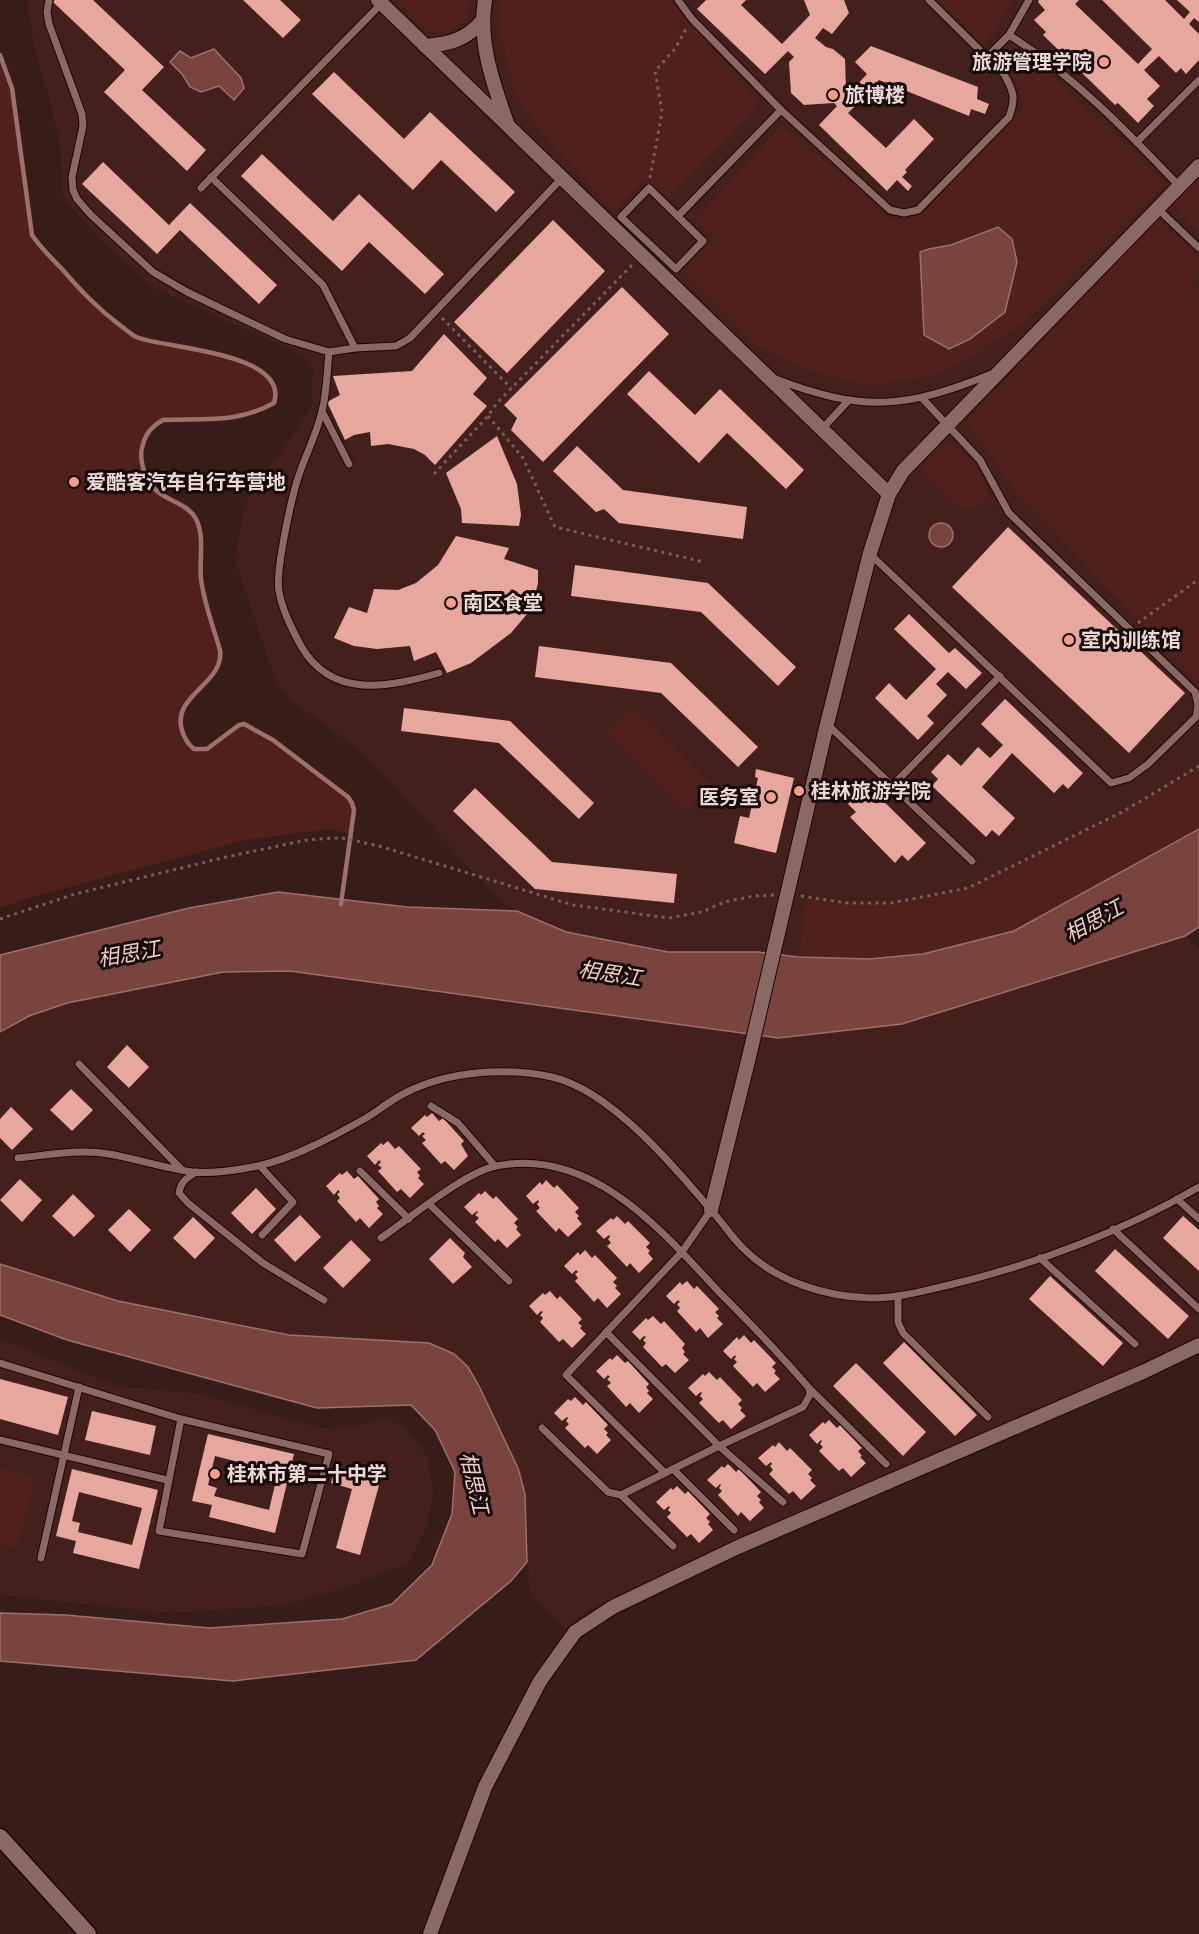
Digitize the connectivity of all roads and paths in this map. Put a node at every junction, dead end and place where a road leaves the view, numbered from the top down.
1 (49, 0) edge
2 (485, 0) edge
3 (678, 0) edge
4 (929, 0) edge
5 (1029, 0) edge
6 (379, 1) edge
7 (692, 19) junction
8 (482, 21) junction
9 (1009, 35) junction
10 (425, 46) junction
11 (986, 58) junction
12 (1199, 80) edge
13 (781, 110) junction
14 (508, 126) junction
15 (1137, 142) junction
16 (1199, 166) edge
17 (211, 177) junction
18 (562, 178) junction
19 (1179, 186) junction
20 (201, 188) dead end
21 (649, 188) junction
22 (1158, 208) junction
23 (678, 216) junction
24 (1199, 248) edge
25 (646, 250) junction
26 (435, 311) junction
27 (355, 348) junction
28 (329, 352) junction
29 (1002, 370) junction
30 (766, 375) junction
31 (511, 388) junction
32 (921, 398) junction
33 (848, 401) junction
34 (322, 411) junction
35 (488, 416) junction
36 (949, 424) junction
37 (822, 429) junction
38 (349, 464) dead end
39 (434, 474) dead end
40 (889, 494) junction
41 (870, 554) junction
42 (704, 562) dead end
43 (1199, 579) edge
44 (1130, 630) junction
45 (439, 673) dead end
46 (1000, 676) junction
47 (826, 724) junction
48 (1199, 766) edge
49 (892, 786) junction
50 (972, 861) dead end
51 (786, 894) junction
52 (808, 897) dead end
53 (0, 919) edge
54 (79, 1064) dead end
55 (431, 1106) dead end
56 (18, 1158) dead end
57 (260, 1166) junction
58 (495, 1166) junction
59 (182, 1170) junction
60 (360, 1171) dead end
61 (196, 1172) junction
62 (1199, 1187) edge
63 (1177, 1199) junction
64 (430, 1204) junction
65 (711, 1210) junction
66 (409, 1219) junction
67 (1199, 1219) edge
68 (1113, 1229) junction
69 (262, 1235) dead end
70 (381, 1238) dead end
71 (682, 1252) junction
72 (1040, 1258) junction
73 (509, 1281) dead end
74 (898, 1296) junction
75 (324, 1299) dead end
76 (1199, 1309) edge
77 (606, 1332) junction
78 (1135, 1344) dead end
79 (1199, 1345) edge
80 (0, 1362) edge
81 (79, 1387) junction
82 (809, 1388) junction
83 (988, 1418) dead end
84 (181, 1419) junction
85 (543, 1428) dead end
86 (0, 1440) edge
87 (719, 1446) junction
88 (64, 1455) junction
89 (886, 1464) dead end
90 (673, 1469) junction
91 (665, 1473) junction
92 (167, 1480) junction
93 (621, 1495) junction
94 (783, 1502) dead end
95 (734, 1530) dead end
96 (673, 1546) dead end
97 (41, 1558) dead end
98 (0, 1837) edge
99 (88, 1934) edge
100 (430, 1934) edge

1 - 28 lane
2 - 8 street
3 - 7 lane
4 - 11 lane
5 - 9 lane
6 - 10 street
6 - 17 lane
7 - 13 lane
7 - 21 path
8 - 10 street
8 - 14 street
9 - 11 lane
9 - 15 lane
10 - 14 street
11 - 13 lane
12 - 15 lane
13 - 23 lane
14 - 18 street
15 - 19 lane
16 - 19 street
17 - 20 lane
17 - 27 lane
18 - 25 street
18 - 26 lane
19 - 22 street
21 - 23 lane
21 - 25 lane
22 - 24 lane
22 - 29 street
23 - 25 lane
25 - 30 street
25 - 31 path
26 - 27 lane
26 - 31 path
27 - 28 lane
28 - 34 lane
29 - 32 lane
29 - 36 street
30 - 33 lane
30 - 37 street
31 - 35 path
32 - 33 lane
32 - 36 lane
33 - 37 lane
34 - 38 lane
34 - 45 lane
35 - 39 path
35 - 42 path
36 - 40 street
36 - 44 lane
37 - 40 street
40 - 41 street
41 - 46 lane
41 - 47 street
43 - 44 path
44 - 46 lane
46 - 49 lane
47 - 49 lane
47 - 51 street
48 - 52 path
49 - 50 lane
51 - 53 path
51 - 65 street
54 - 59 lane
55 - 58 lane
56 - 59 lane
57 - 61 lane
57 - 65 lane
57 - 69 lane
58 - 64 lane
58 - 71 lane
59 - 61 lane
60 - 66 lane
61 - 75 lane
62 - 63 lane
63 - 67 lane
63 - 68 lane
64 - 66 lane
64 - 73 lane
65 - 71 lane
65 - 74 lane
66 - 70 lane
68 - 72 lane
68 - 76 lane
71 - 77 lane
71 - 82 lane
72 - 74 lane
72 - 78 lane
74 - 83 lane
77 - 87 lane
77 - 91 lane
79 - 100 street
80 - 81 lane
81 - 84 lane
81 - 88 lane
82 - 87 lane
82 - 89 lane
84 - 92 lane
84 - 92 lane
85 - 93 lane
86 - 88 lane
87 - 90 lane
87 - 94 lane
88 - 92 lane
88 - 97 lane
90 - 91 lane
90 - 95 lane
91 - 93 lane
93 - 96 lane
98 - 99 street

